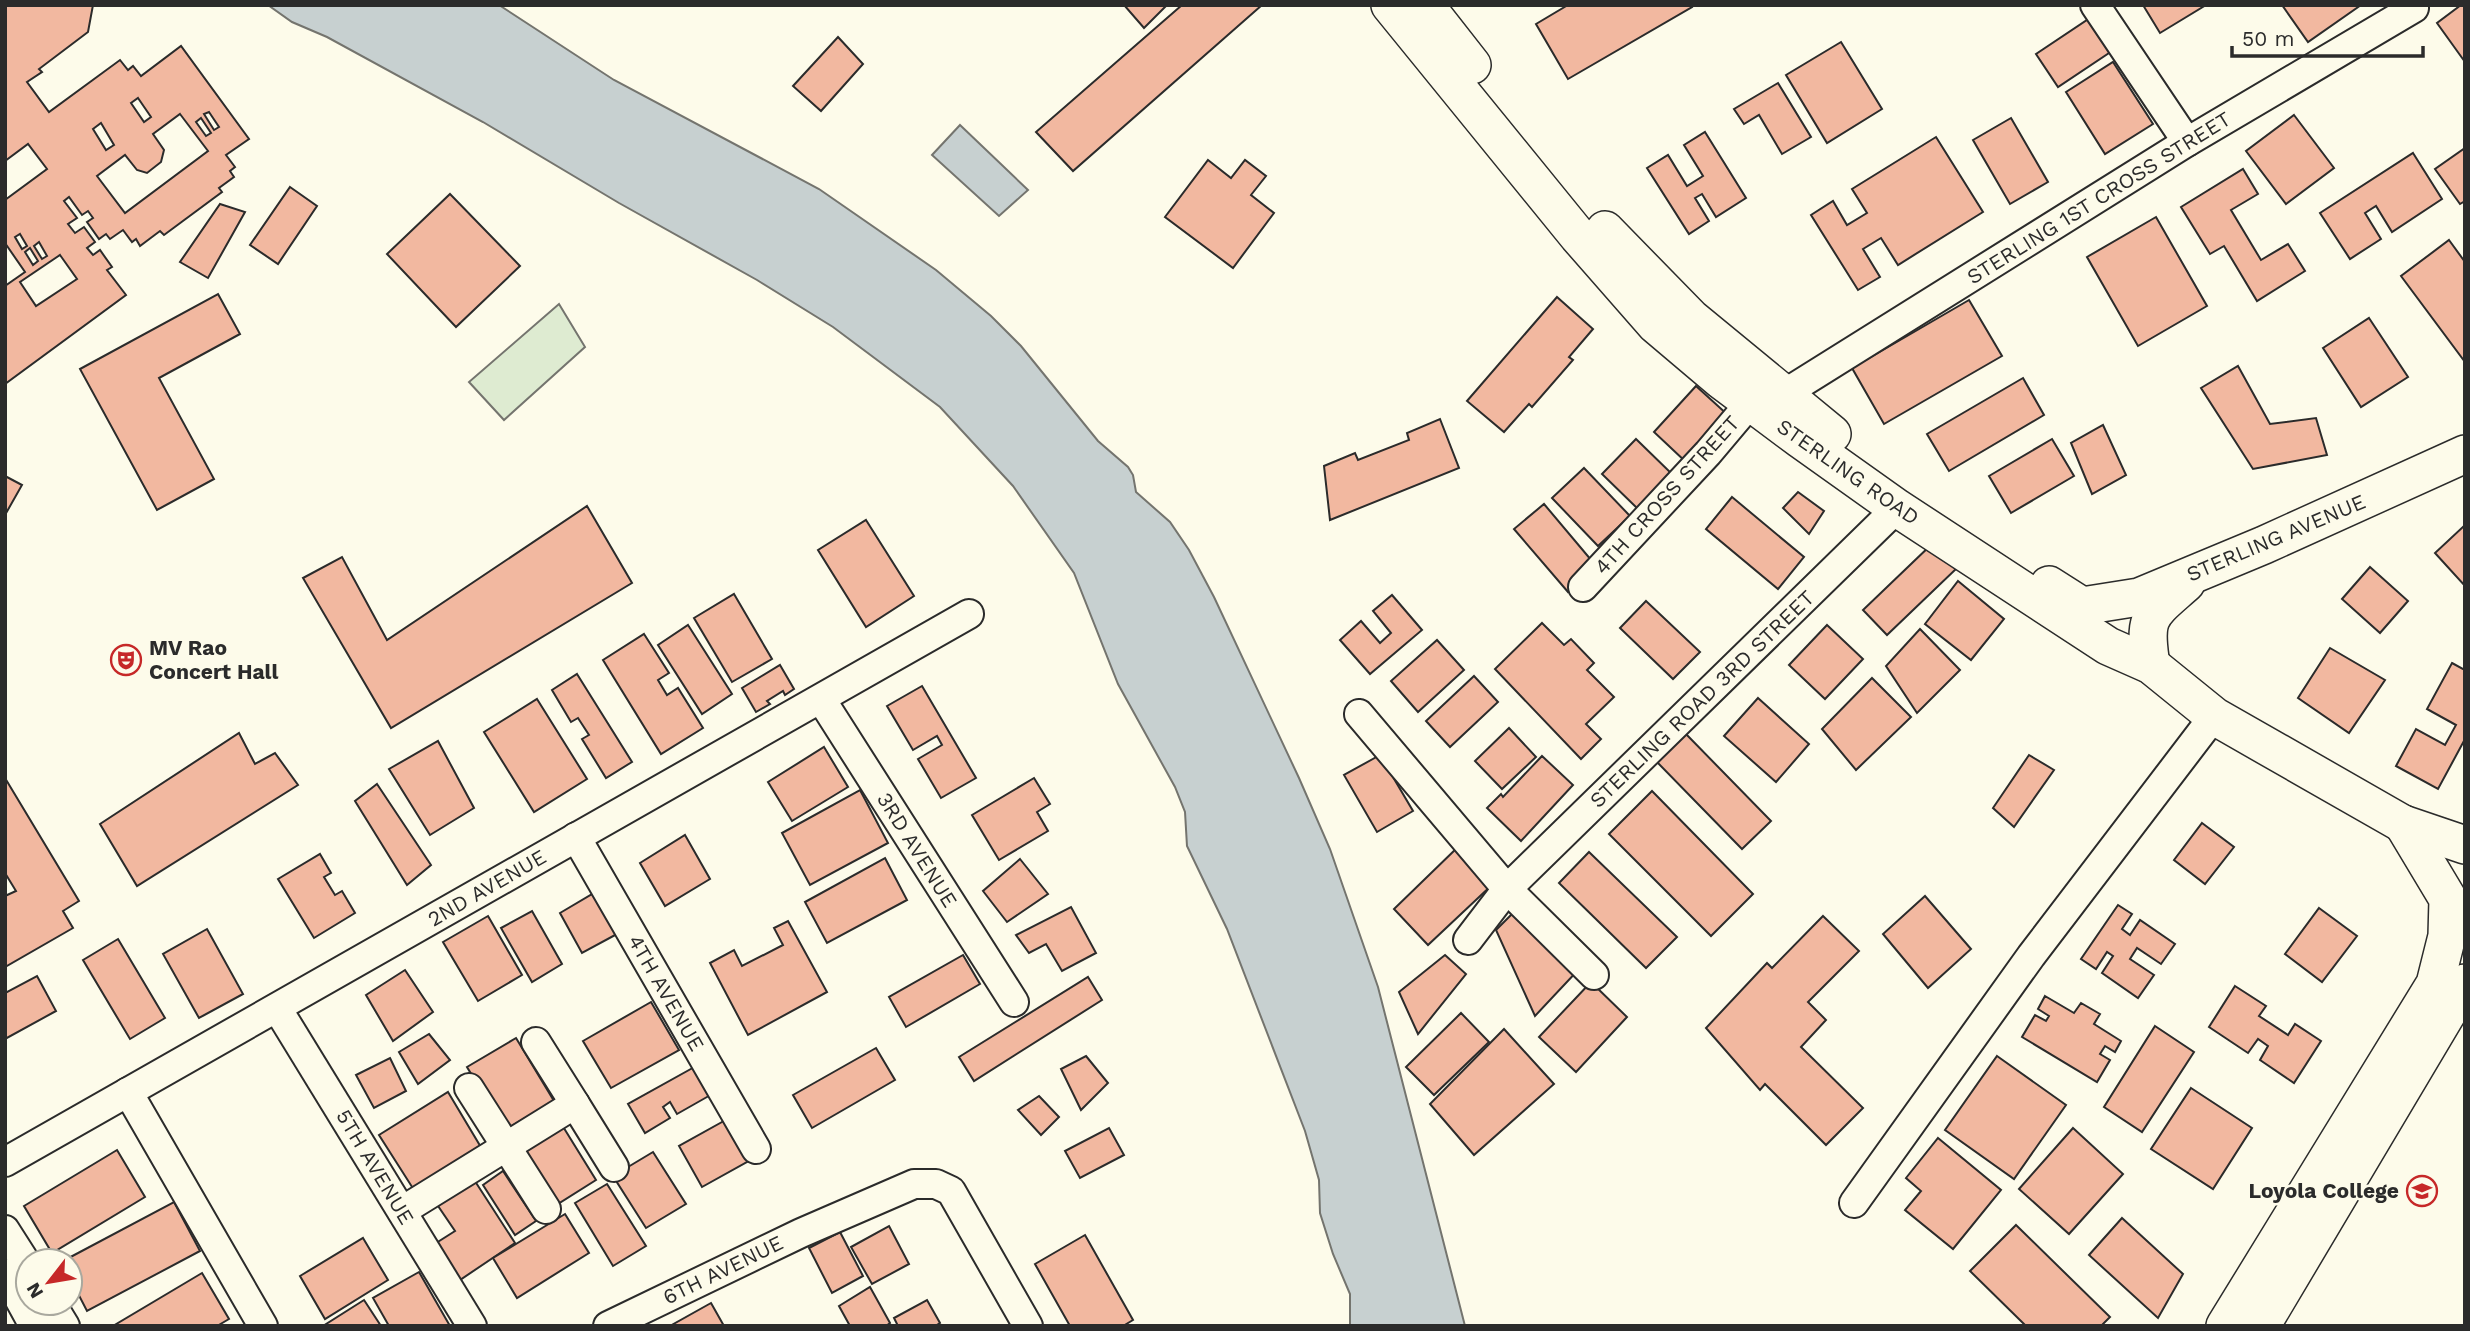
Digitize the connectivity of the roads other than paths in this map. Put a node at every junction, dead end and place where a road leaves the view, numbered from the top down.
1 (1391, 5) edge
2 (1425, 5) edge
3 (2095, 5) edge
4 (2412, 5) edge
5 (2187, 142) junction
6 (1768, 398) junction
7 (2465, 454) edge
8 (1897, 508) junction
9 (2200, 571) junction
10 (1584, 587) dead end
11 (2082, 606) joint
12 (969, 614) dead end
13 (2151, 665) junction
14 (821, 699) junction
15 (1359, 714) dead end
16 (2214, 716) junction
17 (2403, 824) junction
18 (576, 837) junction
19 (2465, 845) edge
20 (1507, 889) junction
21 (1468, 940) dead end
22 (1594, 975) dead end
23 (2465, 983) edge
24 (1014, 1002) dead end
25 (277, 1008) junction
26 (536, 1042) dead end
27 (470, 1088) dead end
28 (128, 1092) junction
29 (575, 1104) junction
30 (507, 1147) junction
31 (756, 1149) dead end
32 (5, 1162) edge
33 (614, 1167) dead end
34 (1854, 1203) dead end
35 (546, 1209) dead end
36 (402, 1211) junction
37 (5, 1230) edge
38 (16, 1247) edge
39 (5, 1273) edge
40 (34, 1326) edge
41 (263, 1326) edge
42 (472, 1326) edge
43 (608, 1326) edge
44 (1028, 1326) edge
45 (2225, 1326) edge
46 (2261, 1326) edge

1 - 6 main road, STERLING ROAD
2 - 6 main road, STERLING ROAD
3 - 5 street
4 - 5 street, STERLING 1ST CROSS STREET
5 - 6 street, STERLING 1ST CROSS STREET
6 - 8 main road, STERLING ROAD
6 - 10 street, 4TH CROSS STREET
6 - 11 main road, STERLING ROAD
7 - 9 main road, STERLING AVENUE
8 - 13 main road, STERLING ROAD
8 - 20 street, STERLING ROAD 3RD STREET
9 - 11 main road, STERLING AVENUE
9 - 13 main road
12 - 14 street, 2ND AVENUE
13 - 16 main road, STERLING ROAD
14 - 18 street, 2ND AVENUE
14 - 24 street, 3RD AVENUE
15 - 20 street
16 - 17 main road, STERLING ROAD
16 - 34 street
17 - 19 main road, STERLING ROAD
17 - 45 main road
18 - 25 street, 2ND AVENUE
18 - 31 street, 4TH AVENUE
20 - 21 street, STERLING ROAD 3RD STREET
20 - 22 street
23 - 46 main road
25 - 28 street, 2ND AVENUE
25 - 36 street, 5TH AVENUE
26 - 29 street
27 - 30 street
28 - 32 street, 2ND AVENUE
28 - 41 street
29 - 30 street
29 - 33 street
30 - 35 street
30 - 36 street
36 - 42 street, 5TH AVENUE
37 - 38 street
39 - 40 street
43 - 44 street, 6TH AVENUE

